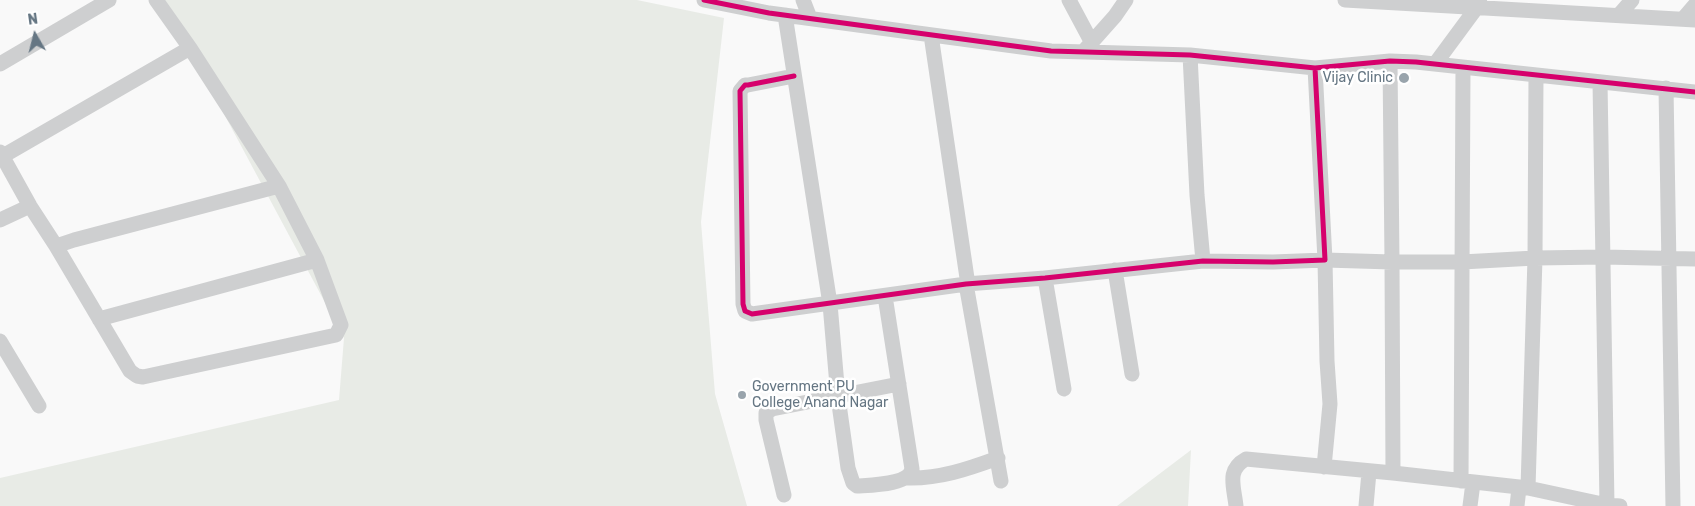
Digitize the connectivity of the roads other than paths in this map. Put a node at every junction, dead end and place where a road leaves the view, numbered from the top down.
1 (109, 0) edge
2 (156, 0) edge
3 (704, 0) edge
4 (804, 0) edge
5 (1069, 0) edge
6 (1126, 0) edge
7 (1345, 0) edge
8 (1632, 0) edge
9 (1479, 4) edge
10 (1695, 5) edge
11 (785, 15) junction
12 (1619, 15) junction
13 (810, 18) junction
14 (1689, 19) edge
15 (931, 35) junction
16 (190, 48) junction
17 (1087, 48) junction
18 (1190, 55) junction
19 (1390, 61) junction
20 (0, 64) edge
21 (1435, 64) junction
22 (1463, 67) junction
23 (1315, 68) junction
24 (1536, 75) junction
25 (794, 76) junction
26 (1600, 82) junction
27 (1666, 88) junction
28 (1695, 92) edge
29 (1, 154) edge
30 (279, 186) junction
31 (30, 206) junction
32 (0, 220) edge
33 (56, 246) junction
34 (1604, 257) junction
35 (1535, 258) junction
36 (1668, 258) junction
37 (1695, 259) edge
38 (317, 260) junction
39 (1325, 260) junction
40 (1203, 261) junction
41 (1392, 262) junction
42 (1462, 262) junction
43 (1115, 270) junction
44 (1045, 278) junction
45 (966, 284) junction
46 (885, 296) junction
47 (830, 304) junction
48 (99, 319) junction
49 (0, 341) edge
50 (1132, 374) dead end
51 (900, 384) junction
52 (1064, 389) dead end
53 (838, 397) junction
54 (39, 406) dead end
55 (998, 458) junction
56 (1324, 467) junction
57 (1369, 472) junction
58 (1393, 474) junction
59 (907, 478) junction
60 (1001, 481) dead end
61 (1467, 482) junction
62 (1524, 488) junction
63 (784, 495) dead end
64 (1613, 505) edge
65 (1236, 506) edge
66 (1366, 506) edge
67 (1470, 506) edge
68 (1518, 506) edge
69 (1673, 506) edge

1 - 20 street
2 - 16 street
3 - 11 street
4 - 13 street
5 - 17 street
6 - 17 street
7 - 9 street
8 - 12 street
9 - 12 street
9 - 21 street
10 - 14 street
11 - 13 street
11 - 25 street
12 - 14 street
13 - 15 street
15 - 17 street
15 - 45 street
16 - 29 street
16 - 30 street
17 - 18 street
18 - 23 street
18 - 40 street
19 - 21 street
19 - 23 street
19 - 41 street
21 - 22 street
22 - 24 street
22 - 42 street
23 - 39 street
24 - 26 street
24 - 35 street
25 - 47 street
25 - 47 street
26 - 27 street
26 - 34 street
27 - 28 street
27 - 36 street
29 - 31 street
30 - 33 street
30 - 38 street
31 - 32 street
31 - 33 street
33 - 48 street
34 - 35 street
34 - 36 street
34 - 64 street
35 - 42 street
35 - 62 street
36 - 37 street
36 - 69 street
38 - 48 street
38 - 48 street
39 - 40 street
39 - 41 street
39 - 56 street
40 - 43 street
41 - 42 street
41 - 58 street
42 - 61 street
43 - 44 street
43 - 50 street
44 - 45 street
44 - 52 street
45 - 46 street
45 - 55 street
46 - 47 street
46 - 51 street
47 - 53 street
49 - 54 street
51 - 53 street
51 - 59 street
53 - 59 street
53 - 63 street
55 - 59 street
55 - 60 street
56 - 57 street
56 - 65 street
57 - 58 street
57 - 66 street
58 - 61 street
61 - 62 street
61 - 67 street
62 - 64 street
62 - 68 street

